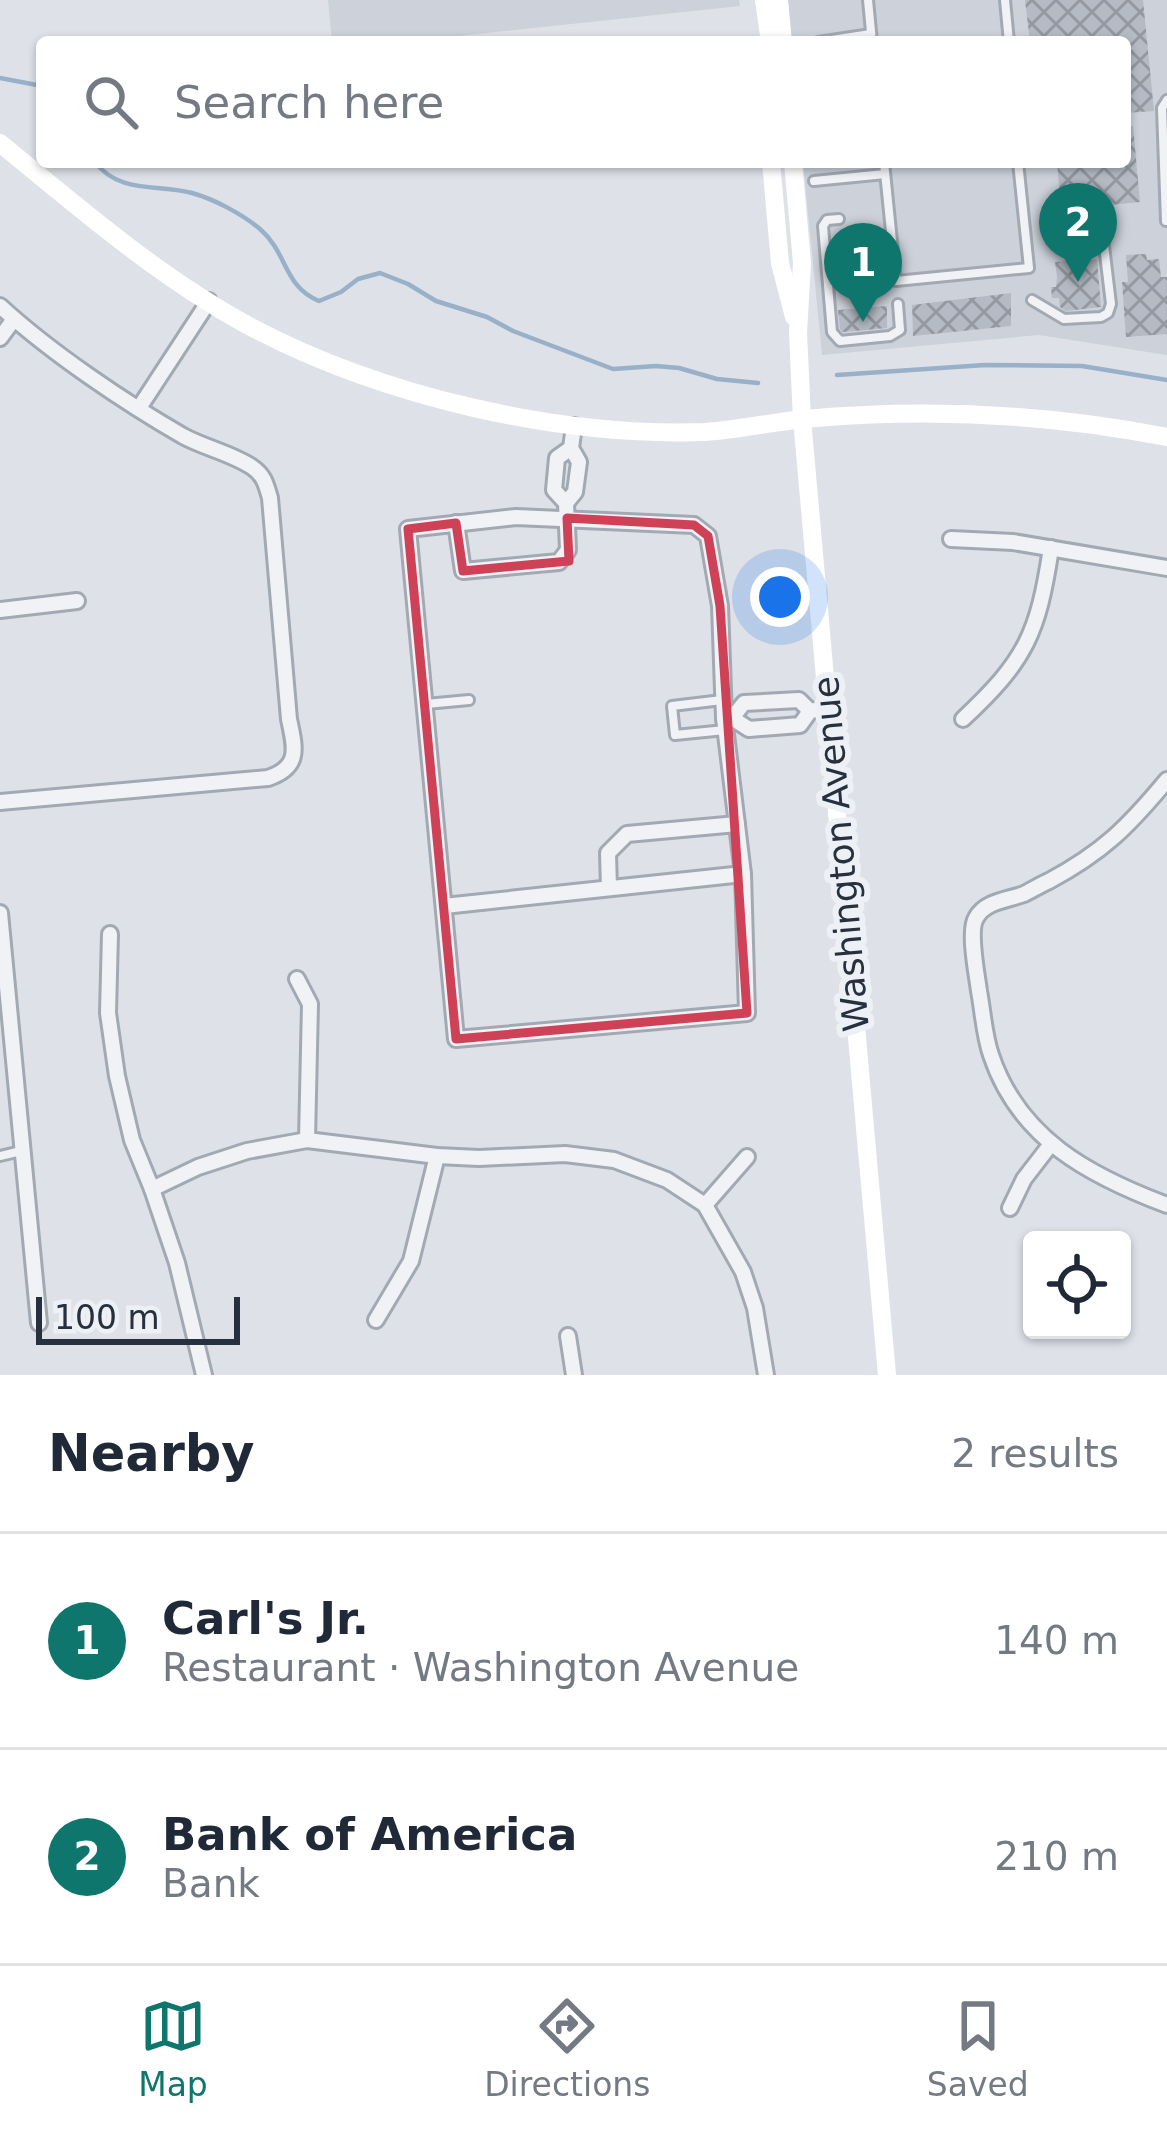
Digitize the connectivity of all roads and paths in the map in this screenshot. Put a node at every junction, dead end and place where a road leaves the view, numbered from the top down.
1 (760, 0) edge
2 (779, 0) edge
3 (868, 0) edge
4 (1005, 0) edge
5 (760, 36) edge
6 (769, 36) edge
7 (782, 36) edge
8 (872, 36) edge
9 (1008, 36) edge
10 (1167, 100) edge
11 (0, 143) edge
12 (772, 168) edge
13 (884, 168) edge
14 (1019, 168) edge
15 (885, 174) junction
16 (801, 175) edge
17 (838, 219) dead end
18 (1166, 221) edge
19 (1102, 229) dead end
20 (1032, 300) dead end
21 (209, 301) junction
22 (898, 304) dead end
23 (0, 306) edge
24 (14, 319) junction
25 (798, 333) junction
26 (0, 338) edge
27 (140, 408) junction
28 (802, 419) junction
29 (574, 426) junction
30 (1167, 436) edge
31 (571, 448) junction
32 (556, 474) junction
33 (577, 477) junction
34 (567, 510) junction
35 (457, 524) junction
36 (951, 539) dead end
37 (1051, 548) junction
38 (1167, 568) edge
39 (77, 602) dead end
40 (0, 610) edge
41 (469, 700) dead end
42 (723, 700) junction
43 (759, 703) junction
44 (424, 704) junction
45 (819, 710) junction
46 (963, 719) dead end
47 (727, 722) junction
48 (761, 728) junction
49 (1167, 780) edge
50 (0, 802) edge
51 (737, 824) junction
52 (743, 874) junction
53 (610, 887) junction
54 (443, 906) junction
55 (0, 917) edge
56 (110, 934) dead end
57 (297, 979) dead end
58 (5, 1029) edge
59 (308, 1140) junction
60 (1052, 1144) junction
61 (23, 1151) junction
62 (0, 1156) edge
63 (437, 1156) junction
64 (747, 1157) dead end
65 (152, 1189) junction
66 (705, 1205) junction
67 (1167, 1205) edge
68 (1010, 1208) dead end
69 (376, 1320) dead end
70 (39, 1323) dead end
71 (568, 1336) dead end
72 (204, 1375) edge
73 (574, 1375) edge
74 (766, 1375) edge
75 (887, 1375) edge

1 - 5 main road
1 - 6 main road
2 - 7 main road
3 - 8 lane
4 - 9 lane
10 - 18 lane
11 - 21 main road
12 - 25 main road, Washington Avenue
13 - 15 lane
14 - 15 lane
15 - 16 lane
16 - 25 main road, Washington Avenue
17 - 22 lane
19 - 20 lane
21 - 27 street
21 - 29 main road
23 - 24 street
24 - 26 street
24 - 27 street
25 - 28 main road, Washington Avenue
27 - 50 street
28 - 29 main road
28 - 30 main road
28 - 45 main road, Washington Avenue
29 - 31 street
31 - 32 street
31 - 33 street
32 - 33 street
32 - 34 street
33 - 34 street
34 - 35 street
34 - 35 street
34 - 42 street
35 - 44 street
36 - 37 street
37 - 38 street
37 - 46 street
39 - 40 street
41 - 44 lane
42 - 47 street
42 - 47 lane
43 - 45 street
43 - 47 street
43 - 48 street
44 - 54 street
45 - 48 street
45 - 75 main road, Washington Avenue
47 - 48 street
47 - 51 street
49 - 60 street
51 - 52 street
51 - 53 street
52 - 53 street
52 - 54 street
53 - 54 street
55 - 58 street
56 - 65 street
57 - 59 street
58 - 61 street
59 - 63 street
59 - 65 street
60 - 67 street
60 - 68 street
61 - 62 lane
61 - 70 street
63 - 66 street
63 - 69 street
64 - 66 street
65 - 72 street
66 - 74 street
71 - 73 street

